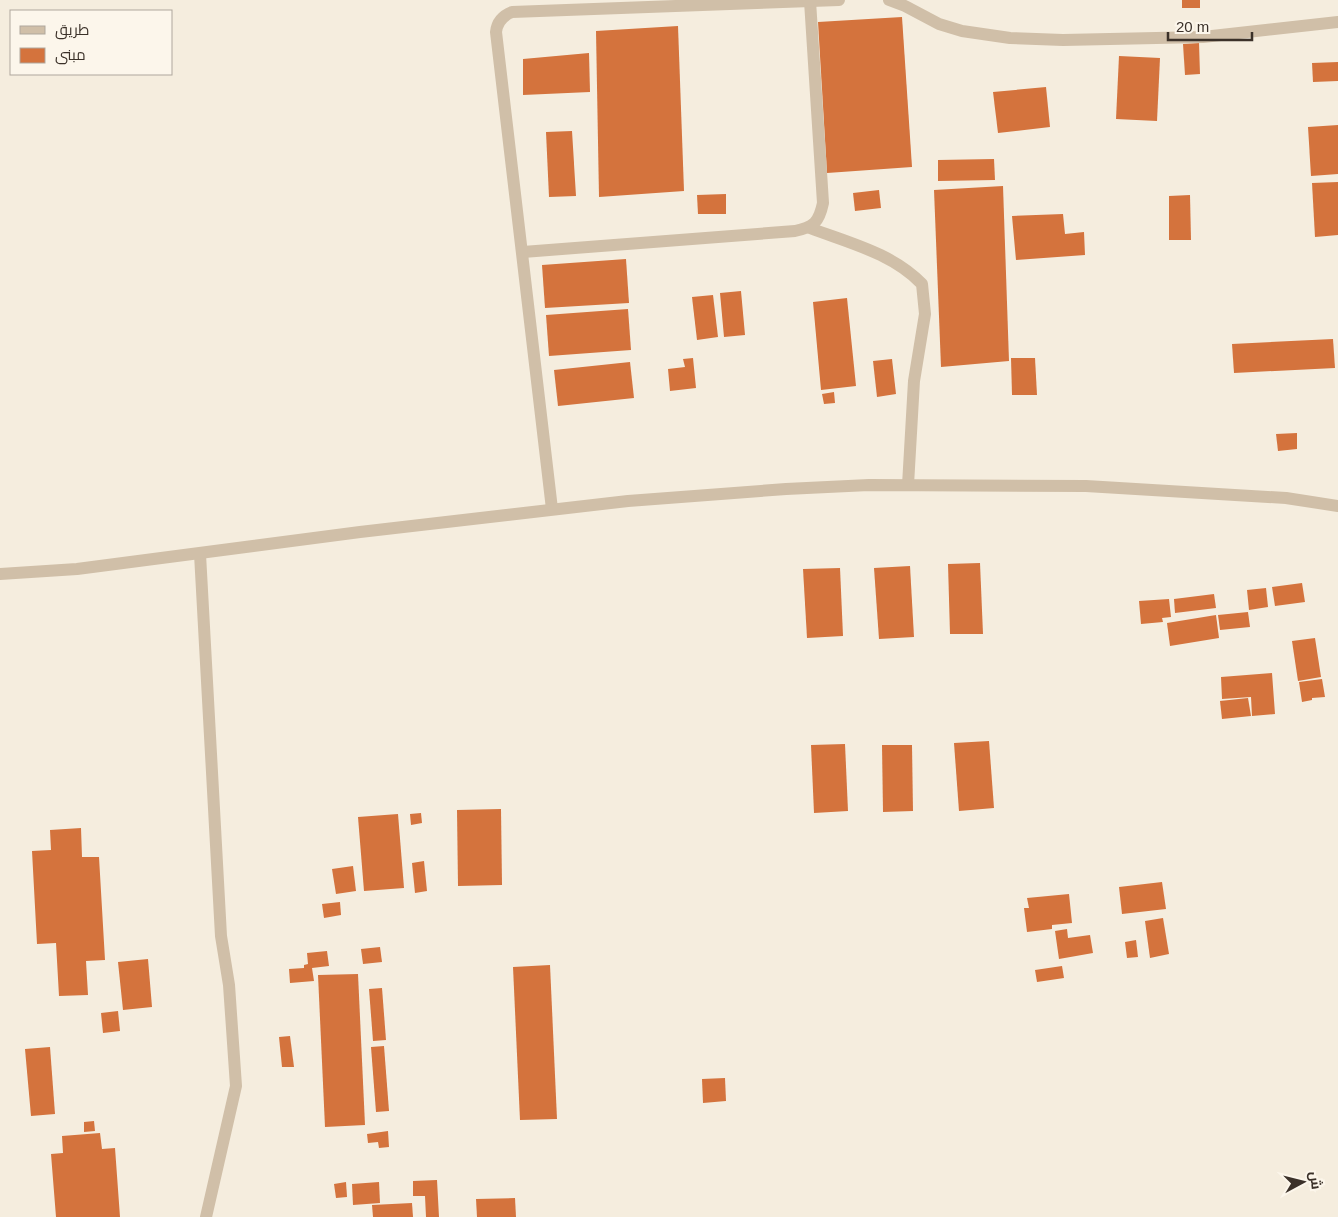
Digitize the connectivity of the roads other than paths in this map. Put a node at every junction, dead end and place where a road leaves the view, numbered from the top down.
1 (839, 0) edge
2 (889, 0) edge
3 (810, 1) edge
4 (1338, 22) edge
5 (810, 228) junction
6 (523, 252) junction
7 (908, 485) junction
8 (1338, 506) edge
9 (552, 509) junction
10 (200, 554) junction
11 (0, 574) edge
12 (206, 1217) edge

1 - 3 street
2 - 4 street
3 - 5 street
3 - 6 street
5 - 6 street
5 - 7 street
6 - 9 street
7 - 8 street
7 - 9 street
9 - 10 street
10 - 11 street
10 - 12 street

